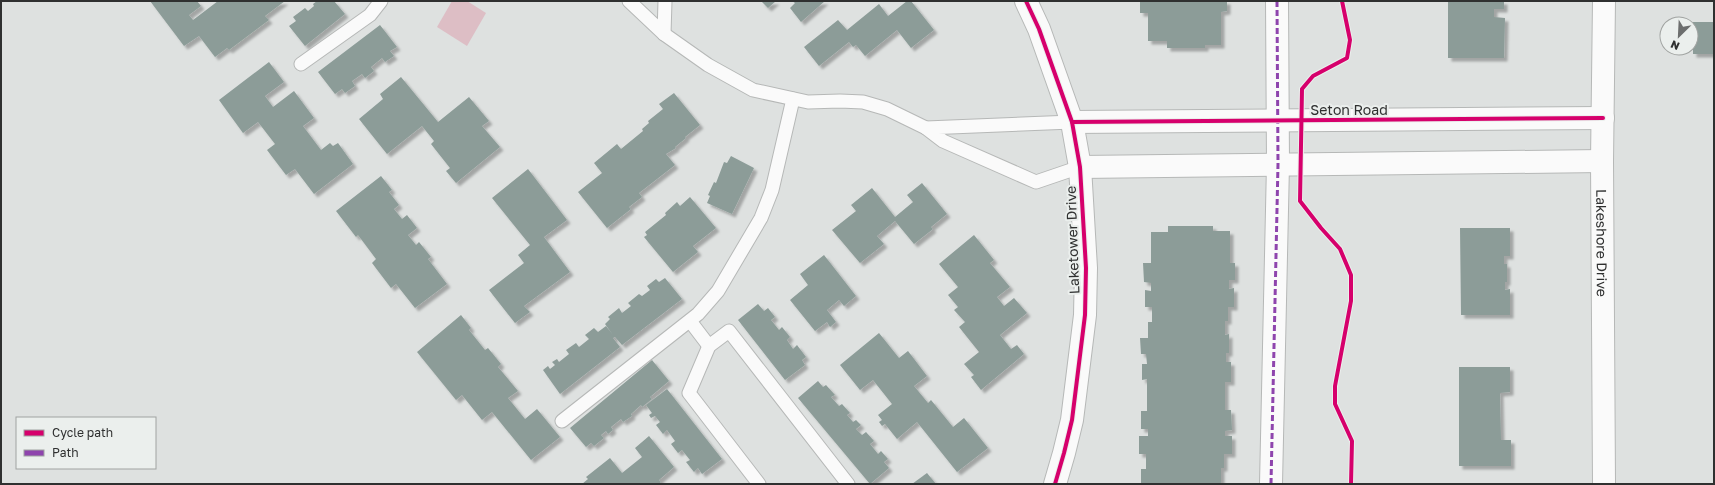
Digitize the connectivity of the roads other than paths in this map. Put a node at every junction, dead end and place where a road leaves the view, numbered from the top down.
1 (381, 1) edge
2 (629, 1) edge
3 (665, 1) edge
4 (1026, 1) edge
5 (1277, 1) edge
6 (1604, 1) edge
7 (664, 34) junction
8 (301, 64) dead end
9 (792, 99) junction
10 (1603, 118) junction
11 (1277, 121) junction
12 (1072, 122) junction
13 (926, 128) junction
14 (1602, 161) junction
15 (1278, 164) junction
16 (1080, 167) junction
17 (690, 321) junction
18 (709, 346) junction
19 (562, 421) dead end
20 (759, 484) edge
21 (848, 484) edge
22 (1054, 484) edge
23 (1271, 484) edge
24 (1604, 484) edge

1 - 8 lane
2 - 7 lane
3 - 7 lane
4 - 12 street, Laketower Drive
5 - 11 street
6 - 10 street, Lakeshore Drive
7 - 9 lane
9 - 13 lane
9 - 17 lane
10 - 11 street, Seton Road
10 - 14 street, Lakeshore Drive
11 - 12 street, Seton Road
11 - 15 street
12 - 13 lane
12 - 16 street, Laketower Drive
13 - 16 lane
14 - 15 street
14 - 24 street, Lakeshore Drive
15 - 16 street
15 - 23 street
16 - 22 street, Laketower Drive
17 - 18 lane
17 - 19 lane
18 - 20 lane
18 - 21 lane

